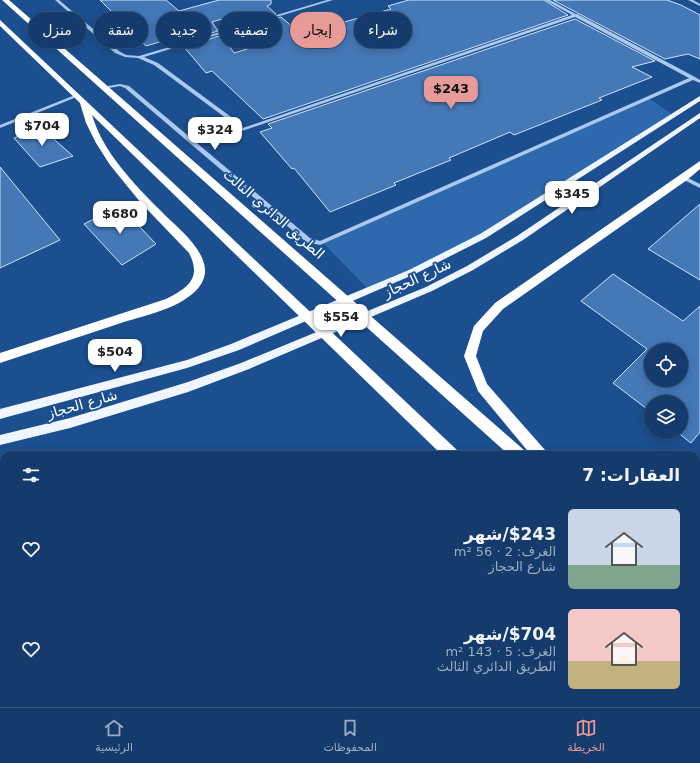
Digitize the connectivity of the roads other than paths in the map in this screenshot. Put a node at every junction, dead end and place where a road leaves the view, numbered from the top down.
1 (5, 0) edge
2 (57, 0) edge
3 (331, 0) edge
4 (547, 0) edge
5 (690, 0) edge
6 (700, 5) edge
7 (577, 15) junction
8 (0, 22) edge
9 (139, 57) junction
10 (693, 78) junction
11 (700, 82) edge
12 (104, 88) junction
13 (700, 98) edge
14 (80, 99) junction
15 (700, 115) edge
16 (0, 127) edge
17 (700, 164) edge
18 (684, 178) junction
19 (700, 186) edge
20 (0, 358) edge
21 (0, 414) edge
22 (0, 440) edge
23 (448, 451) edge
24 (514, 451) edge
25 (537, 451) edge

1 - 12 highway, الطريق الدائري الثالث
2 - 9 street
3 - 9 street
4 - 7 street
5 - 6 street
7 - 9 street
7 - 10 street
8 - 14 highway
10 - 11 street
10 - 12 street
12 - 24 highway, الطريق الدائري الثالث
13 - 21 main road, شارع الحجاز
14 - 16 street
14 - 20 highway
14 - 23 highway
15 - 22 main road, شارع الحجاز
17 - 18 highway
18 - 19 street
18 - 25 highway

